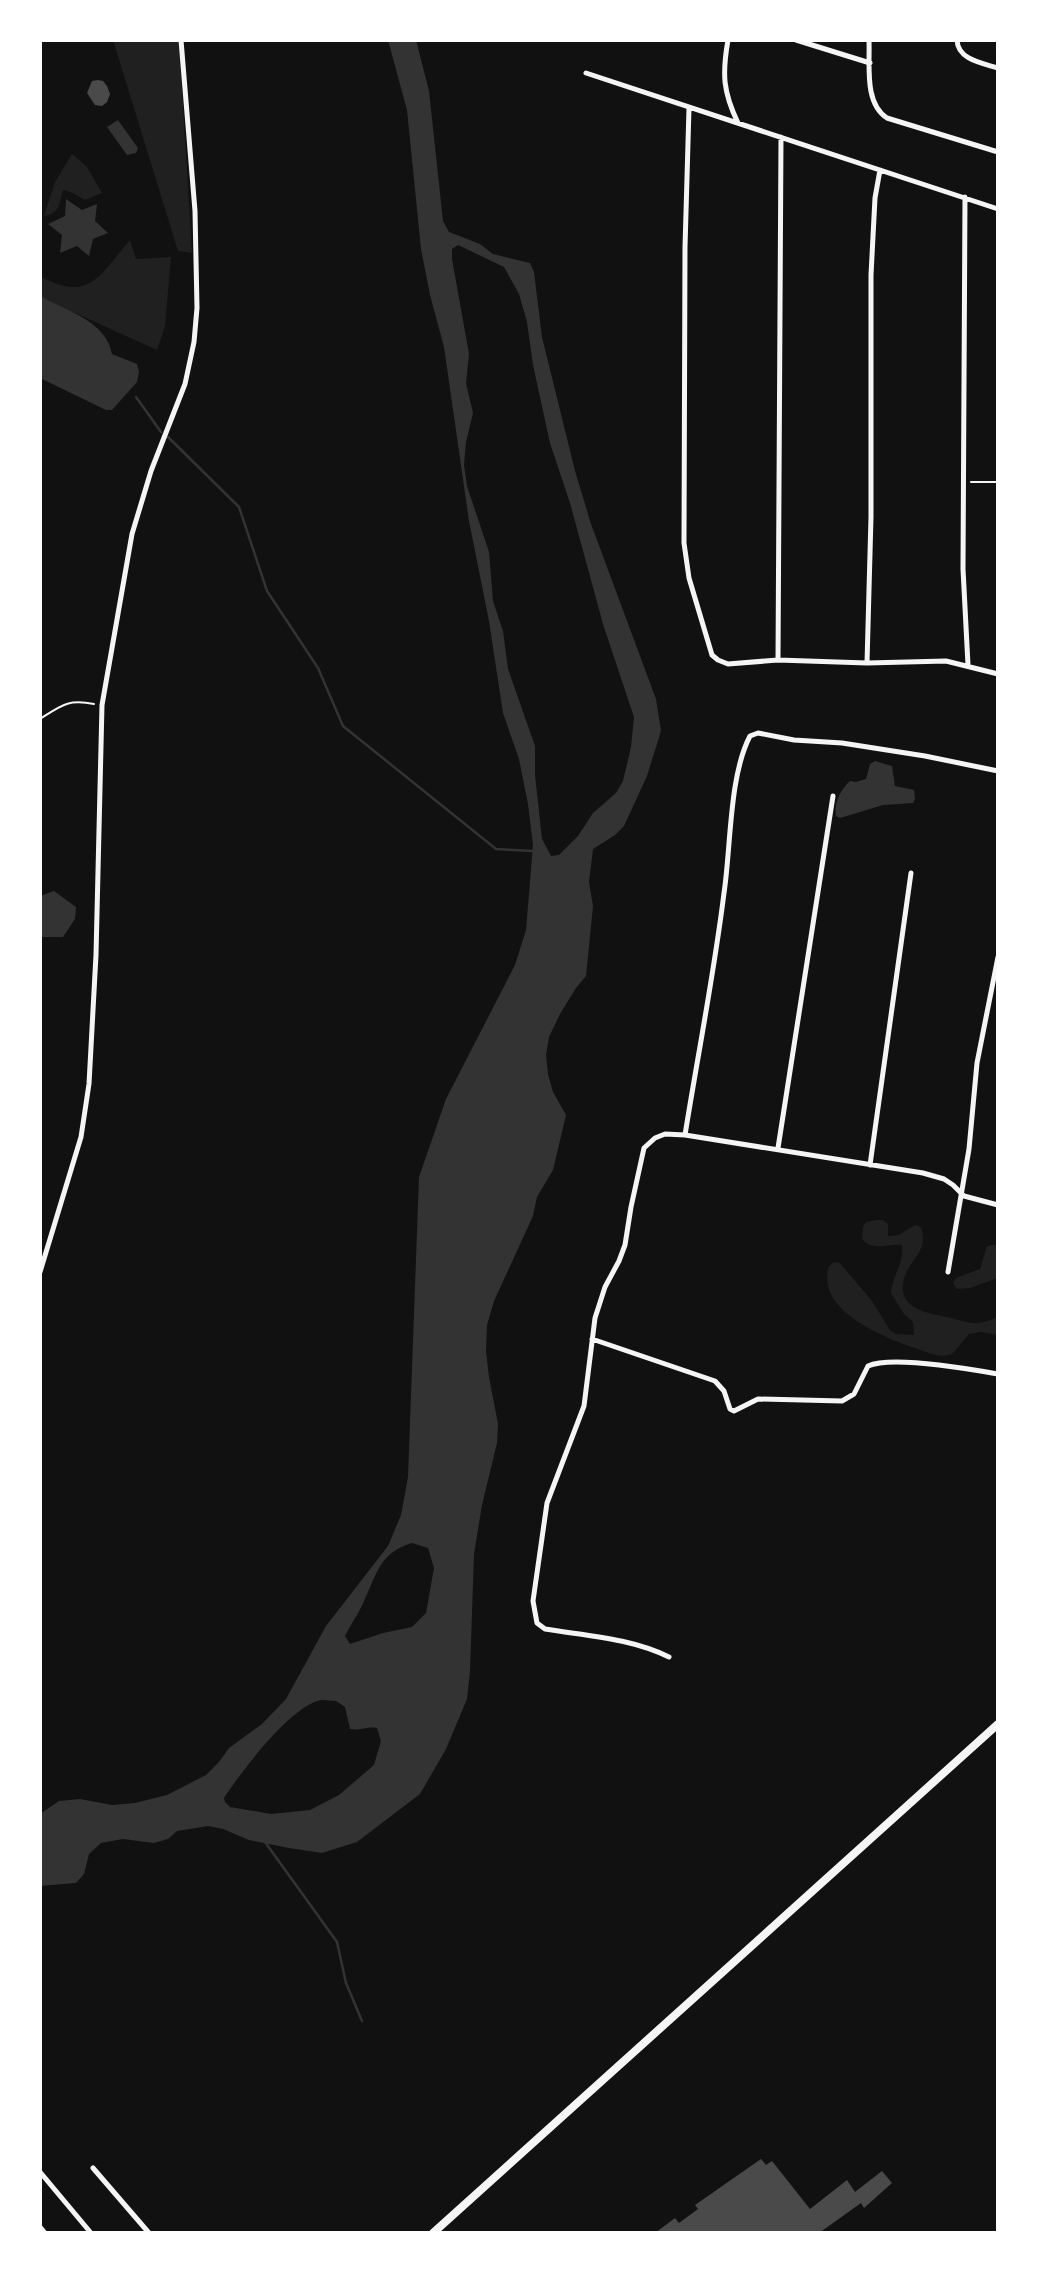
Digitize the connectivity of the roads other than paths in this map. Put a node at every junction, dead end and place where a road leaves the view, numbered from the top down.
1 (181, 40) edge
2 (728, 40) edge
3 (796, 40) edge
4 (869, 40) edge
5 (957, 40) edge
6 (870, 63) junction
7 (998, 68) edge
8 (586, 73) dead end
9 (689, 108) junction
10 (738, 123) junction
11 (781, 137) junction
12 (998, 152) edge
13 (880, 170) junction
14 (965, 197) junction
15 (998, 209) edge
16 (778, 660) junction
17 (867, 663) junction
18 (968, 665) junction
19 (998, 674) edge
20 (998, 771) edge
21 (833, 796) dead end
22 (911, 873) dead end
23 (998, 957) edge
24 (685, 1135) junction
25 (778, 1149) junction
26 (870, 1165) junction
27 (961, 1194) junction
28 (998, 1205) edge
29 (40, 1272) edge
30 (948, 1272) dead end
31 (592, 1339) junction
32 (998, 1374) edge
33 (669, 1657) dead end
34 (998, 1724) edge
35 (93, 2168) dead end
36 (40, 2172) edge
37 (40, 2227) edge
38 (45, 2233) edge
39 (92, 2233) edge
40 (149, 2233) edge
41 (433, 2233) edge

1 - 29 street
2 - 10 street
3 - 6 street
4 - 6 street
5 - 7 street
6 - 12 street
8 - 9 street
9 - 10 street
9 - 16 street
10 - 11 street
11 - 13 street
11 - 16 street
13 - 14 street
13 - 17 street
14 - 15 street
14 - 18 street
16 - 17 street
17 - 18 street
18 - 19 street
20 - 24 street
21 - 25 street
22 - 26 street
23 - 27 street
24 - 25 street
24 - 31 street
25 - 26 street
26 - 27 street
27 - 28 street
27 - 30 street
31 - 32 street
31 - 33 street
34 - 41 main road
35 - 40 street
36 - 39 street
37 - 38 street

